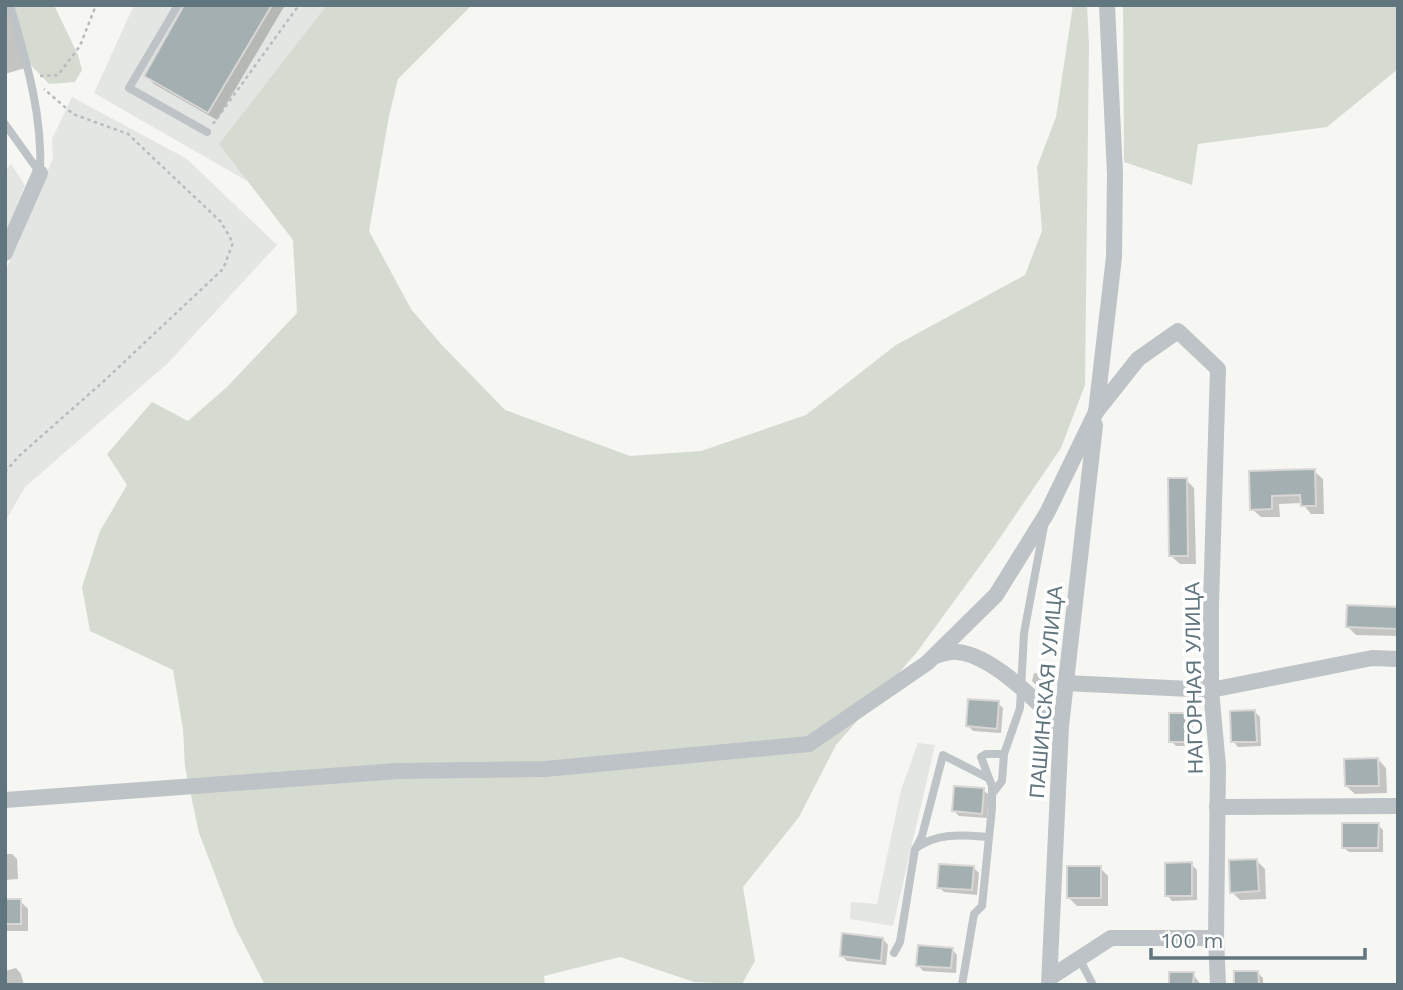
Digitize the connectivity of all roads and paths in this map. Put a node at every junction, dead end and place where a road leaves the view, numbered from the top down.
1 (10, 5) edge
2 (96, 5) edge
3 (178, 5) edge
4 (299, 5) edge
5 (1107, 5) edge
6 (30, 77) junction
7 (5, 124) edge
8 (207, 132) joint
9 (40, 173) junction
10 (5, 253) edge
11 (1096, 412) junction
12 (5, 472) edge
13 (1047, 513) junction
14 (935, 656) junction
15 (1398, 659) edge
16 (1065, 682) junction
17 (1021, 687) junction
18 (1211, 690) junction
19 (1061, 726) junction
20 (1004, 754) junction
21 (988, 778) junction
22 (992, 794) junction
23 (5, 800) edge
24 (1398, 806) edge
25 (1217, 807) junction
26 (989, 837) junction
27 (915, 849) junction
28 (1216, 938) junction
29 (894, 953) dead end
30 (1079, 958) junction
31 (1050, 981) edge
32 (962, 985) edge
33 (1093, 985) edge
34 (1218, 985) edge

1 - 6 lane
2 - 6 path
3 - 8 lane
4 - 8 path
5 - 11 street, ПАШИНСКАЯ УЛИЦА
6 - 9 lane
6 - 12 path
7 - 9 lane
9 - 10 street
11 - 13 street
11 - 16 street, ПАШИНСКАЯ УЛИЦА
11 - 18 street, НАГОРНАЯ УЛИЦА
13 - 14 street
13 - 17 lane
14 - 17 street
14 - 23 street
15 - 18 street
16 - 18 street
16 - 19 street, ПАШИНСКАЯ УЛИЦА
17 - 19 street
17 - 20 lane
18 - 25 street, НАГОРНАЯ УЛИЦА
19 - 31 street, ПАШИНСКАЯ УЛИЦА
20 - 21 lane
20 - 22 lane
21 - 22 lane
21 - 27 lane
22 - 26 lane
24 - 25 street
25 - 28 street, НАГОРНАЯ УЛИЦА
26 - 27 lane
26 - 32 lane
27 - 29 lane
28 - 30 street, ПАШИНСКАЯ УЛИЦА
28 - 34 street, НАГОРНАЯ УЛИЦА
30 - 31 street, ПАШИНСКАЯ УЛИЦА
30 - 33 lane

